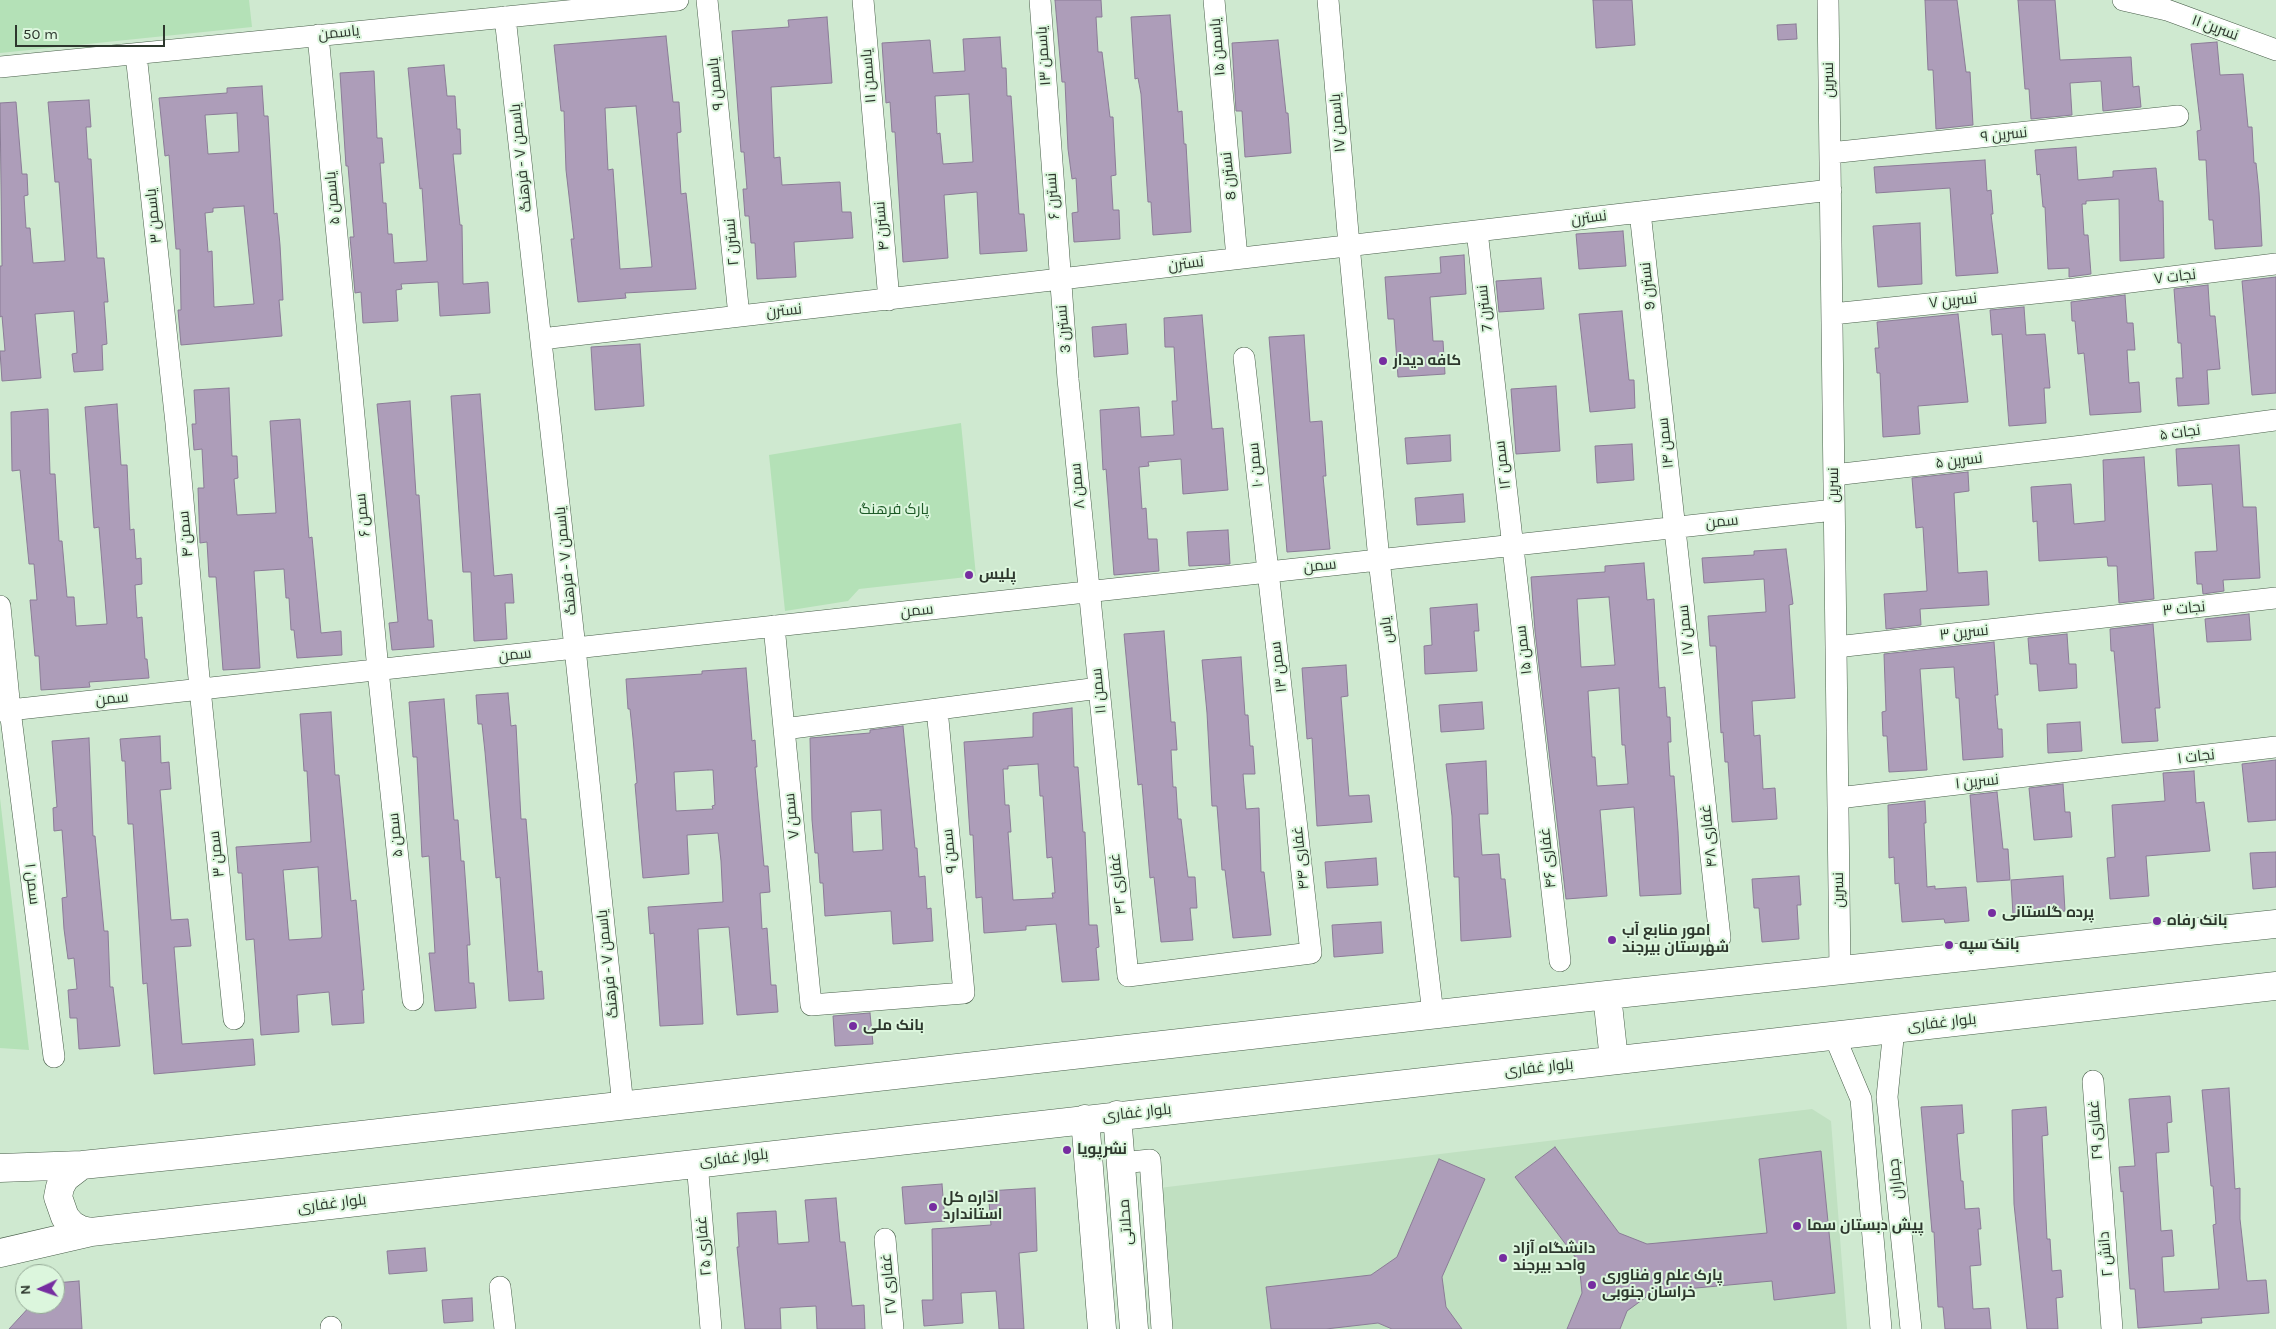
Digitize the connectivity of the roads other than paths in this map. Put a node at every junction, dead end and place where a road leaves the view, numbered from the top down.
1 (678, 0) edge
2 (707, 0) edge
3 (863, 0) edge
4 (1040, 0) edge
5 (1214, 0) edge
6 (1328, 0) edge
7 (1828, 0) edge
8 (2124, 0) edge
9 (505, 16) junction
10 (318, 35) junction
11 (2276, 50) edge
12 (136, 54) junction
13 (0, 67) edge
14 (1222, 94) joint
15 (1048, 113) joint
16 (2178, 116) dead end
17 (876, 152) joint
18 (1830, 154) junction
19 (726, 167) joint
20 (1832, 190) junction
21 (1640, 212) junction
22 (1477, 231) junction
23 (1349, 245) junction
24 (1237, 258) junction
25 (2276, 264) edge
26 (1059, 279) junction
27 (2074, 289) joint
28 (889, 300) junction
29 (1832, 314) junction
30 (739, 316) junction
31 (541, 339) junction
32 (1244, 358) dead end
33 (1656, 359) joint
34 (348, 361) joint
35 (172, 379) joint
36 (1068, 379) joint
37 (1493, 384) joint
38 (2276, 420) edge
39 (2083, 446) joint
40 (1834, 475) junction
41 (1834, 510) junction
42 (1675, 527) junction
43 (1512, 546) junction
44 (1379, 560) junction
45 (1267, 572) junction
46 (1088, 592) junction
47 (2276, 598) edge
48 (0, 606) edge
49 (2092, 619) joint
50 (774, 626) junction
51 (1836, 647) junction
52 (575, 648) junction
53 (378, 670) junction
54 (1099, 688) junction
55 (200, 689) junction
56 (937, 709) junction
57 (5, 711) edge
58 (784, 728) junction
59 (1697, 733) joint
60 (2276, 747) edge
61 (1537, 755) joint
62 (1290, 762) joint
63 (2117, 766) joint
64 (1109, 791) joint
65 (1838, 798) junction
66 (2276, 924) edge
67 (1720, 938) dead end
68 (1560, 961) dead end
69 (1840, 970) junction
70 (1128, 976) joint
71 (2276, 986) edge
72 (1607, 995) junction
73 (413, 1000) dead end
74 (810, 1005) joint
75 (1433, 1014) junction
76 (234, 1019) dead end
77 (1894, 1029) junction
78 (1834, 1035) junction
79 (54, 1058) dead end
80 (1614, 1060) junction
81 (2093, 1081) dead end
82 (623, 1106) junction
83 (1118, 1115) junction
84 (1085, 1119) junction
85 (1892, 1146) junction
86 (1865, 1148) junction
87 (697, 1162) junction
88 (1122, 1164) junction
89 (82, 1165) junction
90 (0, 1168) edge
91 (2100, 1180) joint
92 (91, 1232) junction
93 (886, 1239) dead end
94 (0, 1253) edge
95 (1158, 1275) junction
96 (1130, 1279) junction
97 (500, 1288) dead end
98 (505, 1329) edge
99 (711, 1329) edge
100 (893, 1329) edge
101 (1102, 1329) edge
102 (1134, 1329) edge
103 (1162, 1329) edge
104 (1881, 1329) edge
105 (1911, 1329) edge
106 (2112, 1329) edge

1 - 9 street, یاسمن
2 - 19 street, یاسمن ۹
3 - 17 street, یاسمن ۱۱
4 - 15 street, یاسمن ۱۳
5 - 14 street, یاسمن ۱۵
6 - 23 street, یاسمن ۱۷
7 - 18 street, نسرین
8 - 11 street, نسرین ۱۱
9 - 10 street, یاسمن
9 - 31 street, یاسمن ۷ - فرهنگ
10 - 12 street, یاسمن
10 - 34 street, یاسمن ۵
12 - 13 street, یاسمن
12 - 35 street, یاسمن ۳
14 - 24 street, نسترن 8
15 - 26 street, نسترن ۶
16 - 18 street, نسرین ۹
17 - 28 street, نسترن ۴
18 - 20 street, نسرین
19 - 30 street, نسترن ۲
20 - 21 street, نسترن
20 - 29 street, نسرین
21 - 22 street, نسترن
21 - 33 street, نسترن 9
22 - 23 street, نسترن
22 - 37 street, نسترن 7
23 - 24 street, نسترن
23 - 44 street, یاس
24 - 26 street, نسترن
25 - 27 street, نجات ۷
26 - 28 street, نسترن
26 - 36 street, نسترن 3
27 - 29 street, نسرین ۷
28 - 30 street, نسترن
29 - 40 street, نسرین
30 - 31 street, نسترن
31 - 52 street, یاسمن ۷ - فرهنگ
32 - 45 street, سمن ۱۰
33 - 42 street, سمن ۱۴
34 - 53 street, سمن ۶
35 - 55 street, سمن ۴
36 - 46 street, سمن ۸
37 - 43 street, سمن ۱۲
38 - 39 street, نجات ۵
39 - 40 street, نسرین ۵
40 - 41 street, نسرین
41 - 42 street, سمن
41 - 51 street, نسرین
42 - 43 street, سمن
42 - 59 street, سمن ۱۷
43 - 44 street, سمن
43 - 61 street, سمن ۱۵
44 - 45 street, سمن
44 - 75 street, یاس
45 - 46 street, سمن
45 - 62 street, سمن ۱۳
46 - 50 street, سمن
46 - 54 street, سمن ۱۱
47 - 49 street, نجات ۳
48 - 57 street, سمن ۱
49 - 51 street, نسرین ۳
50 - 52 street, سمن
50 - 58 street, سمن ۷
51 - 65 street, نسرین
52 - 53 street, سمن
52 - 82 street, یاسمن ۷ - فرهنگ
53 - 55 street, سمن
53 - 73 street, سمن ۵
54 - 56 street
54 - 64 street, سمن ۱۱
55 - 57 street, سمن
55 - 76 street, سمن ۳
56 - 58 street
56 - 74 street, سمن ۹
57 - 79 street, سمن ۱
58 - 74 street, سمن ۷
59 - 67 street, غفاری ۴۸
60 - 63 street, نجات ۱
61 - 68 street, غفاری ۴۶
62 - 70 street, غفاری ۴۴
63 - 65 street, نسرین ۱
64 - 70 street, غفاری ۴۲
65 - 69 street, نسرین
66 - 69 main road
69 - 72 main road
71 - 77 main road, بلوار غفاری
72 - 75 main road
72 - 80 main road
75 - 82 main road
77 - 78 main road, بلوار غفاری
77 - 85 street, جماران
78 - 80 main road, بلوار غفاری
78 - 86 street, جماران
80 - 83 main road, بلوار غفاری
81 - 91 street, غفاری ۲۹
82 - 89 main road
83 - 84 main road, بلوار غفاری
83 - 88 main road, محلاتی
84 - 87 main road, بلوار غفاری
84 - 101 main road
85 - 86 street
85 - 105 street, جماران
86 - 104 street, جماران
87 - 92 main road, بلوار غفاری
87 - 99 street, غفاری ۲۵
88 - 95 street
88 - 96 main road, محلاتی
89 - 90 main road
89 - 92 main road
91 - 106 street, دانش ۲
92 - 94 main road, بلوار غفاری
93 - 100 street, غفاری ۲۷
95 - 96 street
95 - 103 street
96 - 102 main road, محلاتی
97 - 98 street

